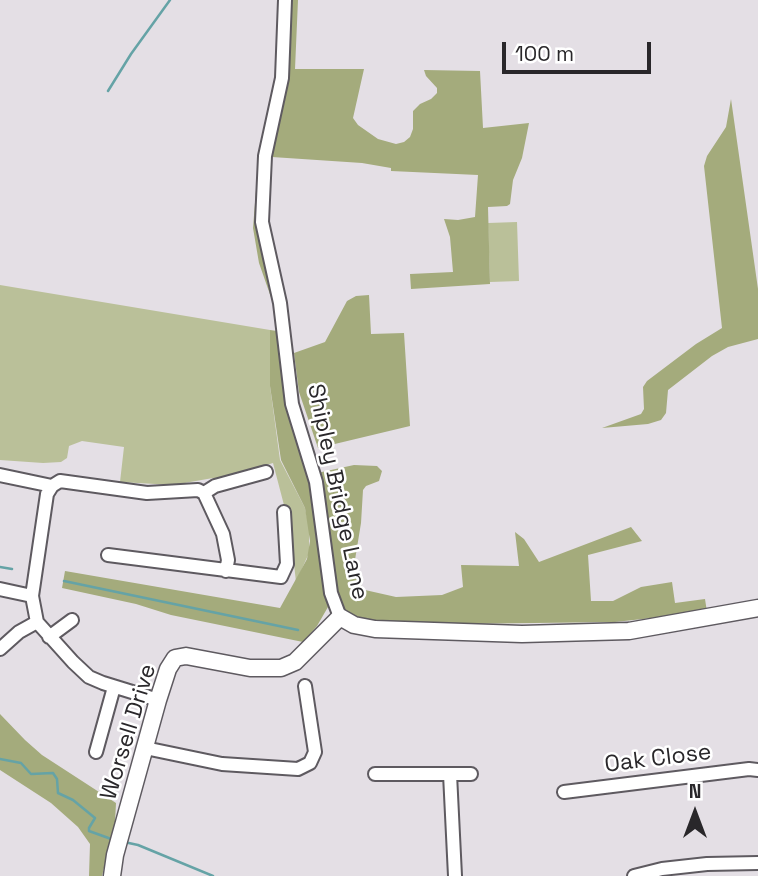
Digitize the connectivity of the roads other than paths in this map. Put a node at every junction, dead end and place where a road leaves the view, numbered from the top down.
1 (285, 0) edge
2 (266, 472) dead end
3 (0, 475) edge
4 (52, 486) junction
5 (204, 493) junction
6 (284, 512) dead end
7 (108, 555) dead end
8 (226, 571) junction
9 (0, 589) edge
10 (32, 596) junction
11 (758, 608) edge
12 (340, 617) junction
13 (72, 620) dead end
14 (37, 622) junction
15 (50, 637) junction
16 (0, 649) edge
17 (114, 687) junction
18 (305, 687) dead end
19 (158, 699) junction
20 (145, 748) junction
21 (96, 751) dead end
22 (758, 770) edge
23 (375, 774) dead end
24 (450, 774) junction
25 (471, 774) dead end
26 (564, 792) dead end
27 (758, 863) edge
28 (112, 876) edge
29 (455, 876) edge
30 (634, 876) edge

1 - 12 street, Shipley Bridge Lane
2 - 5 street
3 - 4 street
4 - 5 street
4 - 10 street
5 - 8 street
6 - 8 street
7 - 8 street
9 - 10 street
10 - 14 street
11 - 12 street, Shipley Bridge Lane
12 - 19 street, Worsell Drive
13 - 15 street
14 - 15 street
14 - 16 street
15 - 17 street
17 - 19 street
17 - 21 street
18 - 20 street
19 - 20 street, Worsell Drive
20 - 28 street, Worsell Drive
22 - 26 street, Oak Close
23 - 24 street
24 - 25 street
24 - 29 street
27 - 30 street

